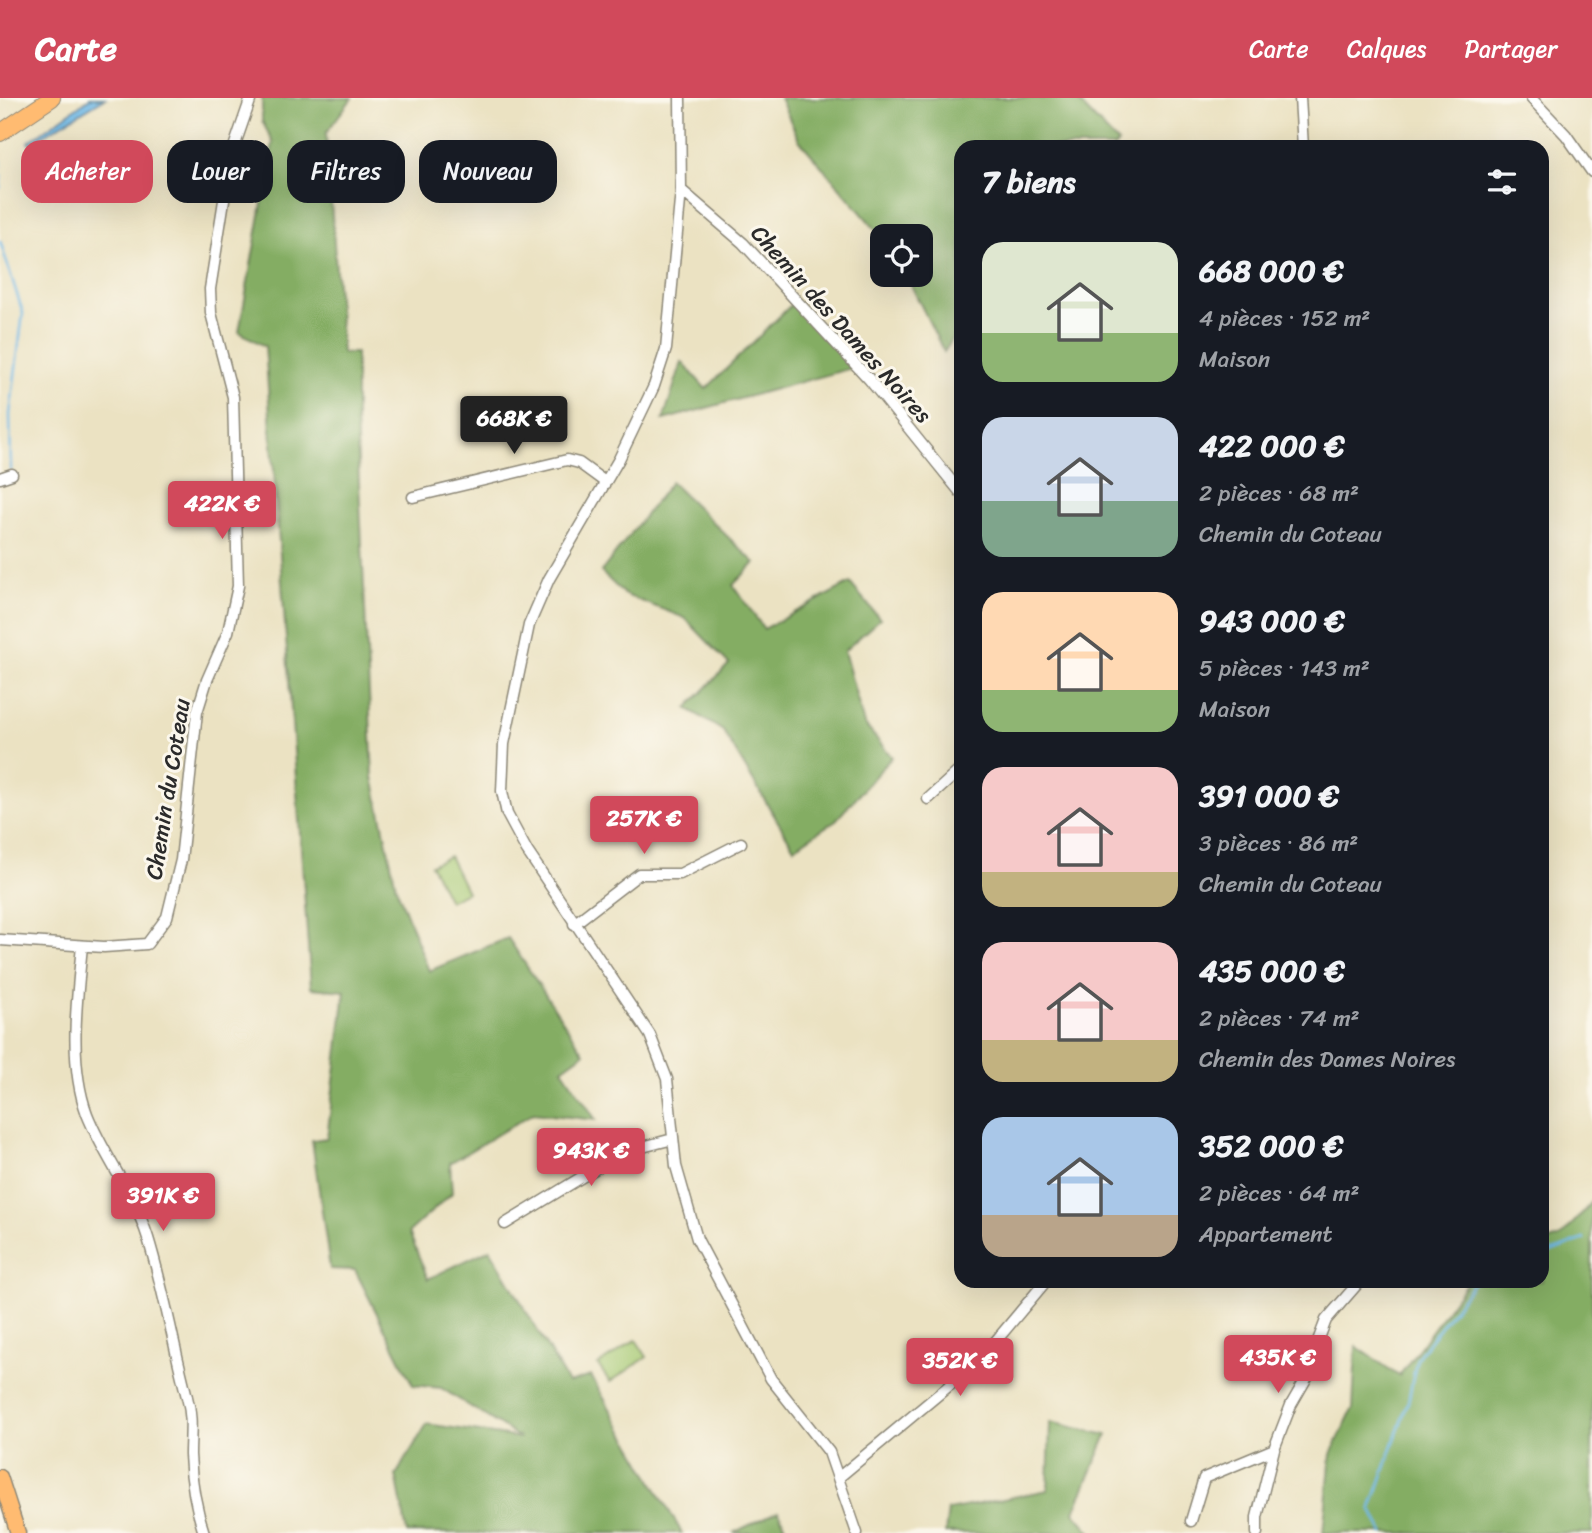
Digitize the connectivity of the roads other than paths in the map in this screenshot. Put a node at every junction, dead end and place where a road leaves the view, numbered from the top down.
1 (33, 98) edge
2 (52, 98) edge
3 (251, 98) edge
4 (680, 98) edge
5 (1300, 98) edge
6 (1531, 98) edge
7 (0, 120) edge
8 (0, 133) edge
9 (1303, 140) edge
10 (1592, 172) edge
11 (681, 190) junction
12 (12, 474) dead end
13 (0, 478) edge
14 (605, 482) junction
15 (954, 484) edge
16 (413, 497) dead end
17 (954, 775) edge
18 (928, 799) dead end
19 (741, 843) dead end
20 (574, 924) junction
21 (0, 940) edge
22 (82, 946) junction
23 (673, 1139) junction
24 (505, 1224) dead end
25 (1040, 1288) edge
26 (1354, 1288) edge
27 (1274, 1449) junction
28 (0, 1477) edge
29 (838, 1478) junction
30 (1191, 1521) dead end
31 (18, 1533) edge
32 (204, 1533) edge
33 (857, 1533) edge
34 (1257, 1533) edge

1 - 7 highway
2 - 8 highway
3 - 22 street, Chemin du Coteau
4 - 11 street
5 - 9 street
6 - 10 street
11 - 14 street
11 - 15 street, Chemin des Dames Noires
12 - 13 street
14 - 16 street
14 - 20 street
17 - 18 street
19 - 20 street
20 - 23 street
21 - 22 street
22 - 32 street
23 - 24 street
23 - 29 street
25 - 29 street
26 - 27 street
27 - 30 street
27 - 34 street
28 - 31 main road
29 - 33 street

